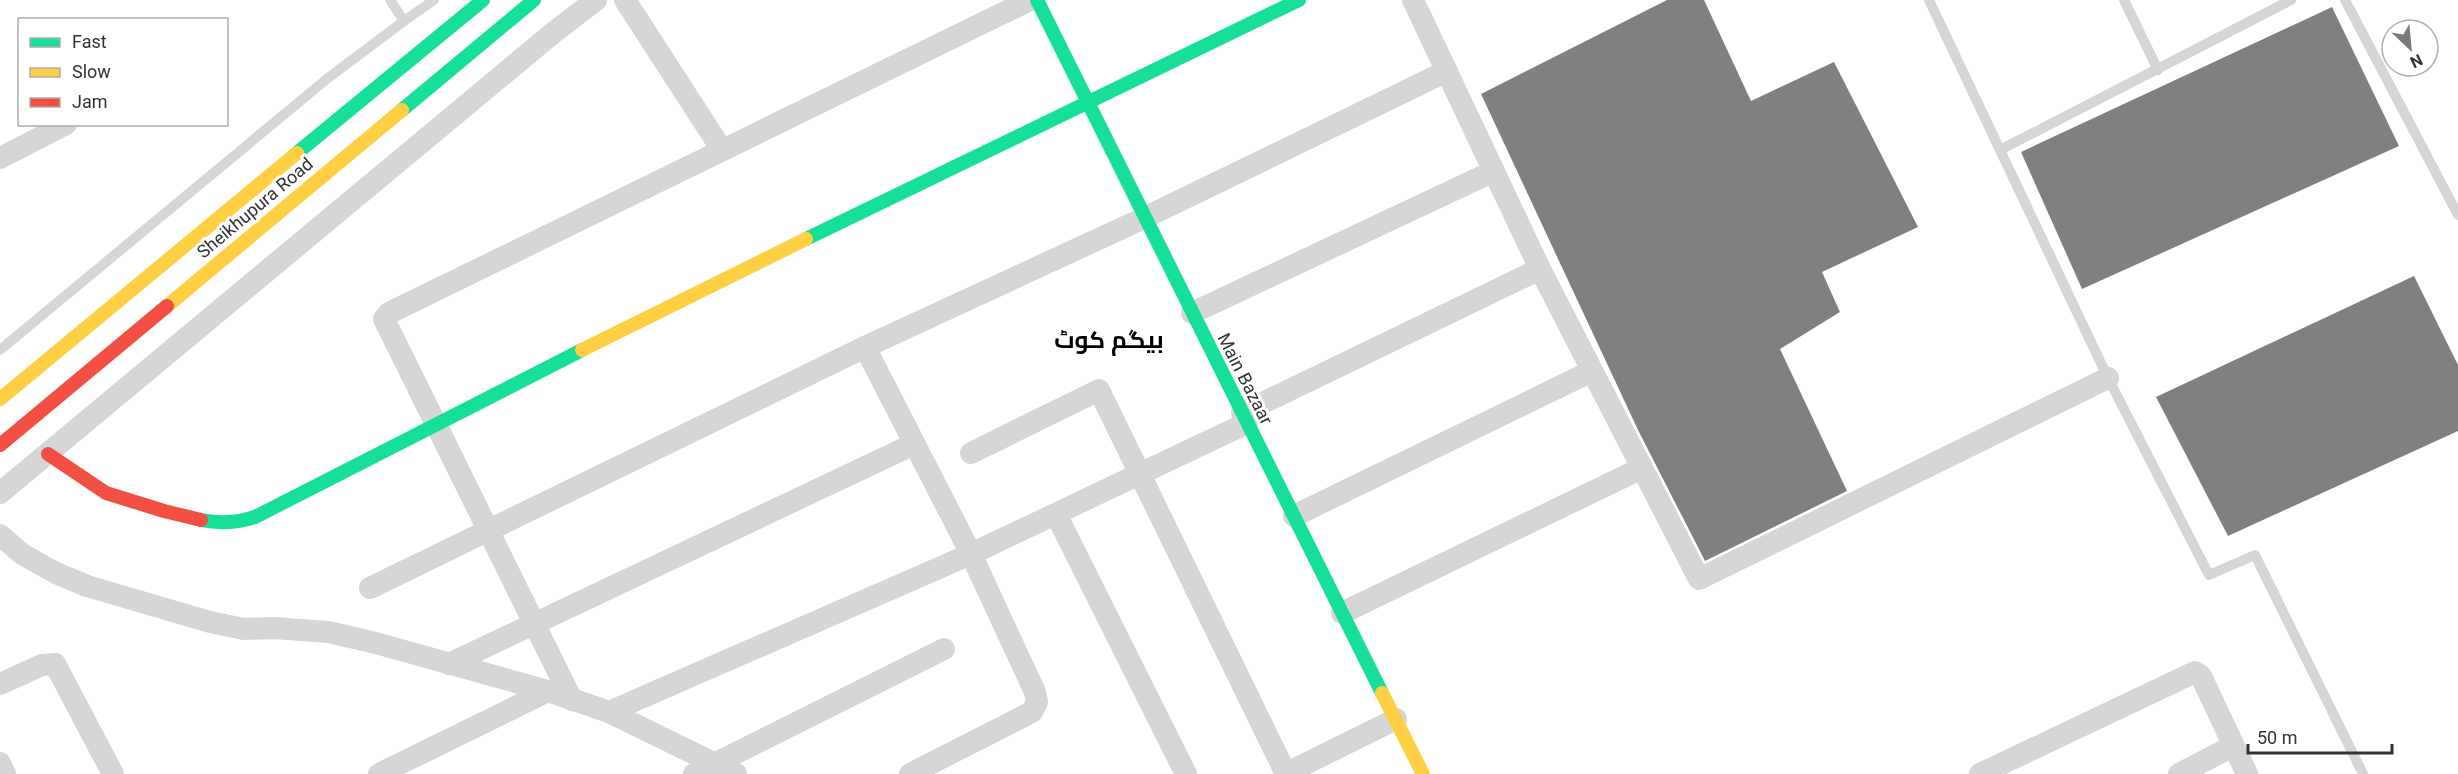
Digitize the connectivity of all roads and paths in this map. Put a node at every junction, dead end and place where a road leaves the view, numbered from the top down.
1 (390, 0) edge
2 (434, 0) edge
3 (483, 0) edge
4 (534, 0) edge
5 (596, 0) edge
6 (626, 0) edge
7 (1030, 0) edge
8 (1037, 0) edge
9 (1299, 0) edge
10 (1413, 0) edge
11 (1929, 0) edge
12 (2124, 0) edge
13 (2291, 0) edge
14 (2345, 0) edge
15 (404, 21) junction
16 (2158, 70) junction
17 (1447, 71) junction
18 (1086, 101) junction
19 (62, 126) edge
20 (723, 150) junction
21 (2000, 150) junction
22 (0, 158) edge
23 (1494, 171) junction
24 (2458, 215) edge
25 (1144, 218) junction
26 (1540, 268) junction
27 (1192, 313) junction
28 (865, 347) junction
29 (0, 351) edge
30 (1592, 371) junction
31 (2108, 378) junction
32 (0, 399) edge
33 (1244, 418) junction
34 (436, 424) junction
35 (915, 444) junction
36 (0, 446) edge
37 (971, 453) dead end
38 (48, 454) junction
39 (1642, 468) junction
40 (1140, 474) junction
41 (0, 493) edge
42 (1056, 514) junction
43 (1294, 516) junction
44 (490, 530) junction
45 (0, 535) edge
46 (970, 554) junction
47 (370, 588) dead end
48 (1342, 613) junction
49 (534, 624) junction
50 (944, 649) dead end
51 (448, 663) junction
52 (0, 684) edge
53 (548, 691) junction
54 (572, 700) junction
55 (609, 712) junction
56 (1396, 719) junction
57 (2233, 746) junction
58 (0, 763) edge
59 (704, 769) edge
60 (5, 774) edge
61 (113, 774) edge
62 (379, 774) edge
63 (736, 774) edge
64 (910, 774) edge
65 (1186, 774) edge
66 (1285, 774) edge
67 (1423, 774) edge
68 (1980, 774) edge
69 (2179, 774) edge
70 (2247, 774) edge
71 (2363, 774) edge

1 - 15 lane
2 - 15 lane
3 - 32 main road, Sheikhupura Road
4 - 36 main road, Sheikhupura Road
5 - 38 street
6 - 20 street
7 - 20 street
8 - 18 main road, Main Bazaar
9 - 18 main road
10 - 17 street
11 - 21 lane
12 - 16 lane
13 - 16 lane
14 - 24 lane
15 - 29 lane
16 - 21 lane
17 - 23 street
17 - 25 street
18 - 25 main road, Main Bazaar
18 - 34 main road
19 - 22 street
20 - 34 street
21 - 31 lane
23 - 26 street
23 - 27 street
25 - 27 main road, Main Bazaar
25 - 28 street
26 - 30 street
26 - 33 street
27 - 33 main road, Main Bazaar
28 - 35 street
28 - 44 street
30 - 39 street
30 - 43 street
31 - 39 street
31 - 71 lane
33 - 40 street
33 - 43 main road, Main Bazaar
34 - 38 main road
34 - 44 street
35 - 46 street
35 - 49 street
37 - 40 street
38 - 41 street
39 - 48 street
40 - 42 street
40 - 66 street
42 - 46 street
42 - 65 street
43 - 48 main road, Main Bazaar
44 - 47 street
44 - 49 street
45 - 51 street
46 - 55 street
46 - 64 street
48 - 56 main road, Main Bazaar
49 - 51 street
49 - 54 street
50 - 59 street
51 - 53 street
52 - 61 street
53 - 54 street
53 - 62 street
54 - 55 street
55 - 59 street
56 - 66 street
56 - 67 main road, Main Bazaar
57 - 68 street
57 - 69 street
57 - 70 street
58 - 60 street
59 - 63 street

